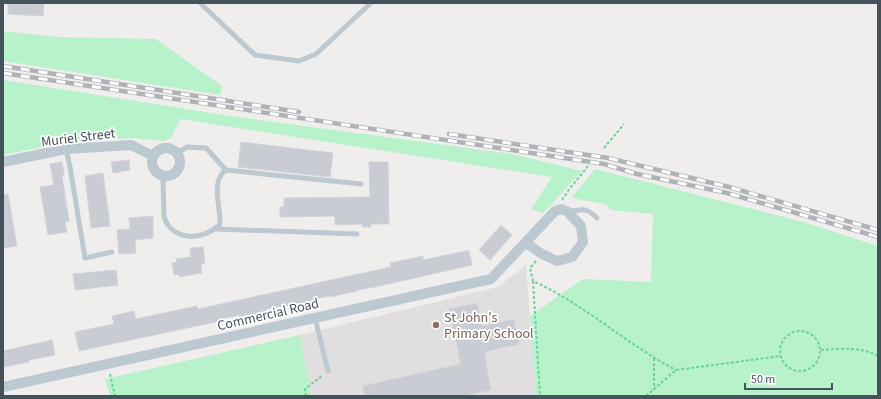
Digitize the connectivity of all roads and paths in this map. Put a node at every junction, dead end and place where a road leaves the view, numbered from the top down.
1 (200, 3) edge
2 (371, 3) edge
3 (624, 124) dead end
4 (604, 148) dead end
5 (66, 149) junction
6 (177, 153) junction
7 (153, 156) junction
8 (3, 162) edge
9 (588, 166) dead end
10 (226, 170) junction
11 (163, 176) junction
12 (361, 184) dead end
13 (555, 211) junction
14 (568, 212) junction
15 (597, 218) dead end
16 (216, 228) junction
17 (357, 234) dead end
18 (526, 243) junction
19 (112, 252) dead end
20 (542, 254) junction
21 (533, 281) junction
22 (315, 318) junction
23 (821, 350) junction
24 (781, 356) junction
25 (878, 356) edge
26 (654, 358) junction
27 (108, 364) junction
28 (676, 370) junction
29 (328, 371) joint
30 (3, 387) edge
31 (654, 390) junction
32 (115, 396) edge
33 (306, 396) edge
34 (540, 396) edge
35 (646, 396) edge

1 - 2 lane
3 - 4 path
5 - 7 street, Muriel Street
5 - 8 street, Muriel Street
5 - 19 lane
6 - 7 street
6 - 10 lane
6 - 11 street
7 - 11 street
9 - 13 path
10 - 12 lane
10 - 16 lane
11 - 16 lane
13 - 14 street
13 - 18 street, Commercial Road
14 - 15 lane
14 - 20 street
16 - 17 lane
18 - 20 street
18 - 22 street, Commercial Road
20 - 21 path
21 - 26 path
21 - 34 path
22 - 27 street, Commercial Road
22 - 29 lane
23 - 24 path
23 - 24 path
23 - 25 path
24 - 28 path
26 - 28 path
26 - 31 path
27 - 30 street, Commercial Road
27 - 32 path
28 - 31 path
29 - 33 path
31 - 35 path

